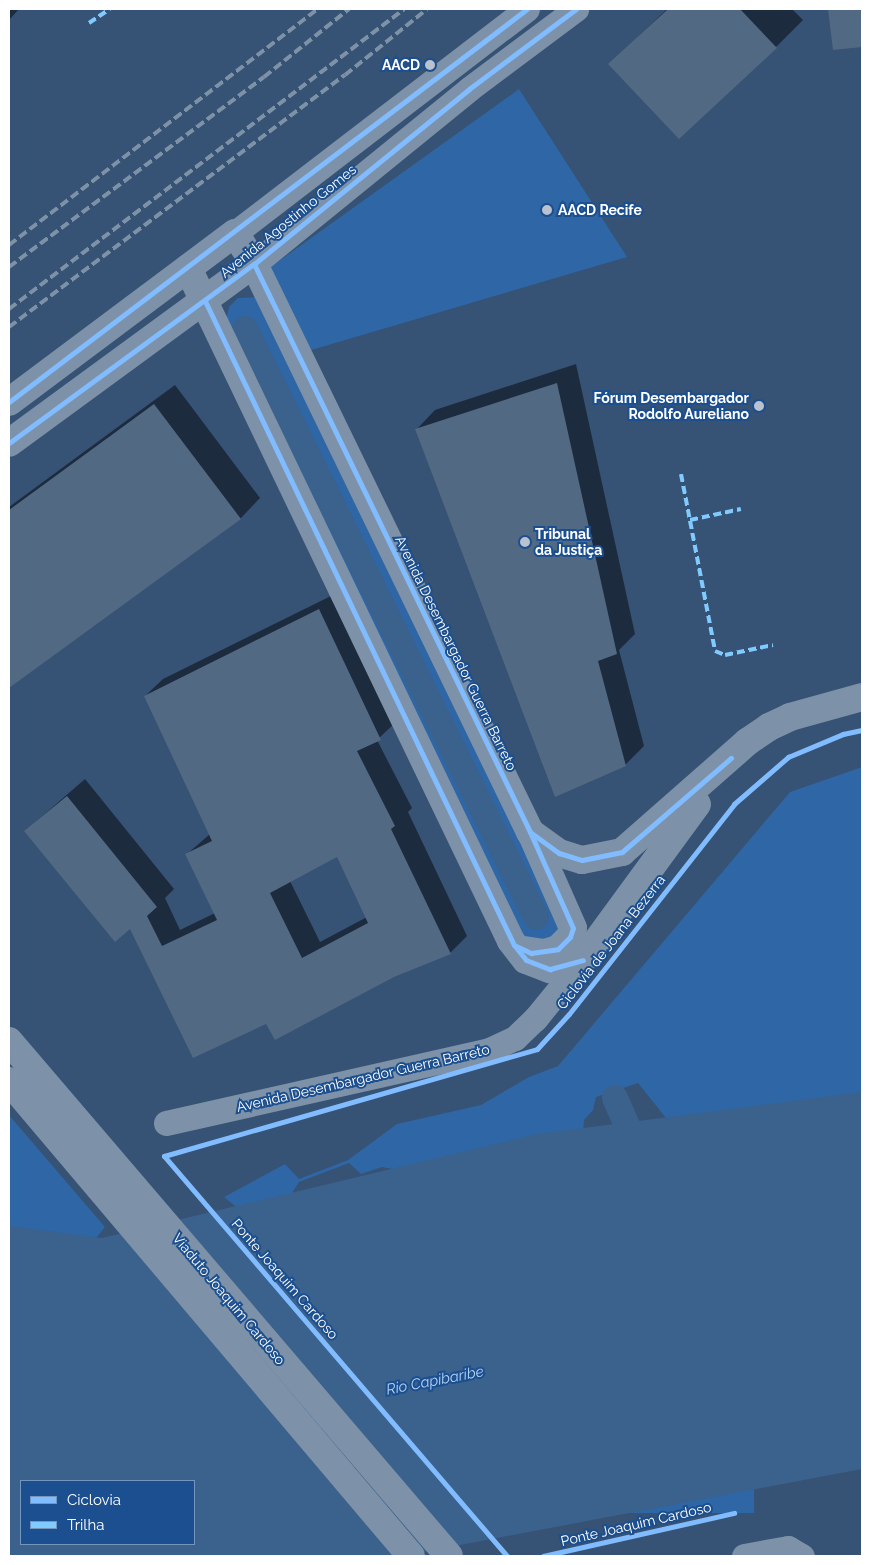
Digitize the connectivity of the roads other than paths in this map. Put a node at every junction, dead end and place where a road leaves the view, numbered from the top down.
1 (527, 9) edge
2 (576, 9) edge
3 (235, 233) junction
4 (254, 264) junction
5 (188, 268) junction
6 (205, 301) junction
7 (9, 402) edge
8 (9, 443) edge
9 (862, 697) edge
10 (730, 758) junction
11 (530, 832) junction
12 (514, 946) junction
13 (583, 960) junction
14 (9, 1041) edge
15 (9, 1081) edge
16 (166, 1123) dead end
17 (411, 1556) edge
18 (449, 1556) edge
19 (744, 1556) edge
20 (802, 1556) edge

1 - 3 street, Avenida Agostinho Gomes
2 - 4 street, Avenida Agostinho Gomes
3 - 4 street, Avenida Desembargador Guerra Barreto
3 - 5 street, Avenida Agostinho Gomes
4 - 6 street, Avenida Agostinho Gomes
4 - 11 street, Avenida Desembargador Guerra Barreto
5 - 6 street
5 - 7 street, Avenida Agostinho Gomes
6 - 8 street, Avenida Agostinho Gomes
6 - 12 street
9 - 10 street, Avenida Desembargador Guerra Barreto
10 - 11 street, Avenida Desembargador Guerra Barreto
10 - 13 street, Avenida Desembargador Guerra Barreto
11 - 12 street
12 - 13 street
13 - 16 street, Avenida Desembargador Guerra Barreto
14 - 18 street, Viaduto Joaquim Cardoso
15 - 17 street, Viaduto Joaquim Cardoso
19 - 20 street

